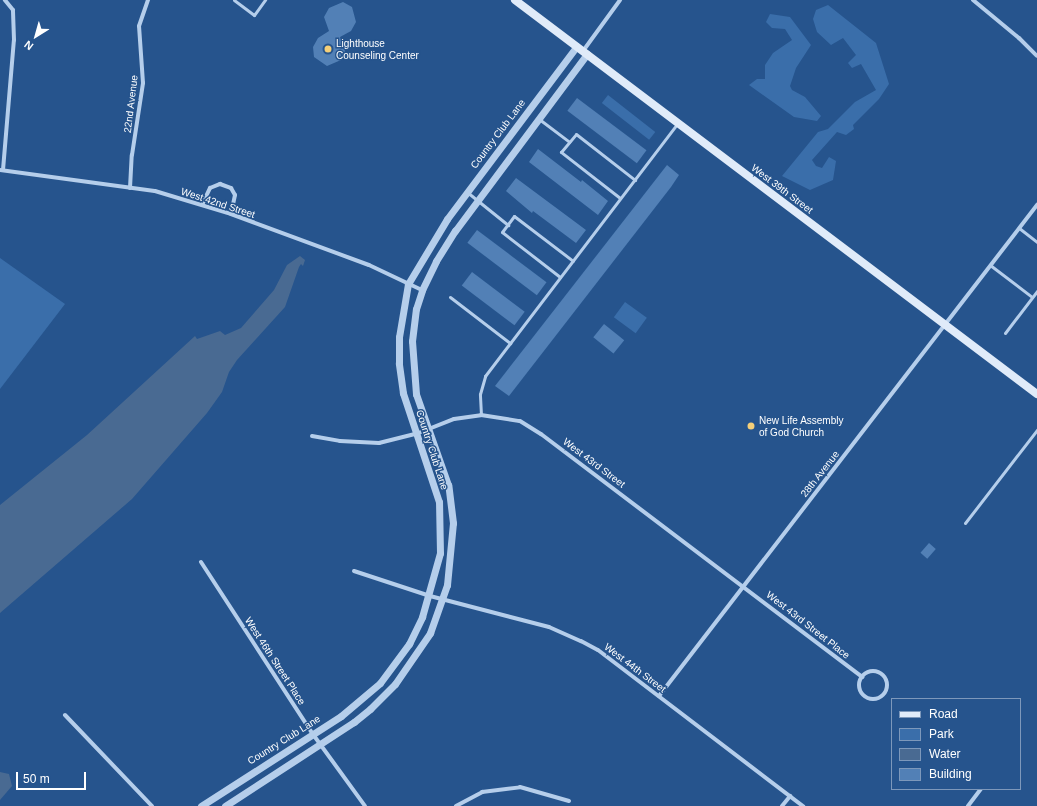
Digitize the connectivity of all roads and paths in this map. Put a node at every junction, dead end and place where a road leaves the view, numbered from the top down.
1 (5, 0) edge
2 (148, 0) edge
3 (234, 0) edge
4 (265, 0) edge
5 (515, 0) edge
6 (620, 0) edge
7 (973, 0) edge
8 (582, 50) junction
9 (1037, 56) edge
10 (539, 119) junction
11 (678, 123) junction
12 (569, 142) junction
13 (2, 170) edge
14 (634, 180) junction
15 (130, 188) junction
16 (467, 192) junction
17 (620, 198) junction
18 (478, 200) junction
19 (202, 205) junction
20 (1037, 205) edge
21 (231, 214) junction
22 (508, 225) junction
23 (1019, 228) junction
24 (1037, 242) edge
25 (573, 261) junction
26 (990, 265) junction
27 (560, 277) junction
28 (408, 284) junction
29 (422, 290) junction
30 (1037, 291) edge
31 (450, 297) dead end
32 (1032, 297) junction
33 (945, 324) junction
34 (1005, 333) dead end
35 (510, 343) junction
36 (1037, 394) edge
37 (481, 415) junction
38 (429, 427) junction
39 (1037, 430) edge
40 (416, 434) junction
41 (312, 436) dead end
42 (965, 523) dead end
43 (201, 562) dead end
44 (354, 571) dead end
45 (744, 586) junction
46 (430, 596) junction
47 (443, 598) junction
48 (862, 676) junction
49 (659, 696) junction
50 (65, 715) dead end
51 (312, 733) junction
52 (320, 744) junction
53 (980, 790) edge
54 (790, 796) junction
55 (569, 801) dead end
56 (152, 806) edge
57 (201, 806) edge
58 (225, 806) edge
59 (365, 806) edge
60 (456, 806) edge
61 (782, 806) edge
62 (803, 806) edge
63 (968, 806) edge

1 - 13 street
2 - 15 street, 22nd Avenue
3 - 4 lane
5 - 8 main road, West 39th Street
6 - 8 street, Country Club Lane
7 - 9 street
8 - 10 street, Country Club Lane
8 - 11 main road, West 39th Street
8 - 16 street, Country Club Lane
10 - 12 lane
10 - 18 street, Country Club Lane
11 - 14 lane
11 - 33 main road, West 39th Street
12 - 14 lane
12 - 17 lane
13 - 15 street, West 42nd Street
14 - 17 lane
15 - 19 street, West 42nd Street
16 - 18 lane
16 - 28 street, Country Club Lane
17 - 25 lane
18 - 22 lane
18 - 29 street, Country Club Lane
19 - 21 street, West 42nd Street
19 - 21 street
20 - 23 street, 28th Avenue
21 - 28 street, West 42nd Street
22 - 25 lane
22 - 27 lane
23 - 24 lane
23 - 26 street, 28th Avenue
25 - 27 lane
26 - 32 lane
26 - 33 street, 28th Avenue
27 - 35 lane
28 - 29 street, West 42nd Street
28 - 40 street, Country Club Lane
29 - 38 street, Country Club Lane
30 - 32 lane
31 - 35 lane
32 - 34 lane
33 - 36 main road, West 39th Street
33 - 45 street, 28th Avenue
35 - 37 lane
37 - 38 street, West 43rd Street
37 - 45 street, West 43rd Street
38 - 40 street, West 43rd Street
38 - 47 street, Country Club Lane
39 - 42 lane
40 - 41 street
40 - 46 street, Country Club Lane
43 - 51 street, West 46th Street Place
44 - 46 street, West 44th Street
45 - 48 street, West 43rd Street Place
45 - 49 street, 28th Avenue
46 - 47 street, West 44th Street
46 - 51 street, Country Club Lane
47 - 49 street, West 44th Street
47 - 52 street, Country Club Lane
48 - 48 street
49 - 54 street, West 44th Street
50 - 56 street
51 - 52 street, West 46th Street Place
51 - 57 street, Country Club Lane
52 - 58 street, Country Club Lane
52 - 59 street, West 46th Street Place
53 - 63 street
54 - 61 street
54 - 62 street, West 44th Street
55 - 60 street

